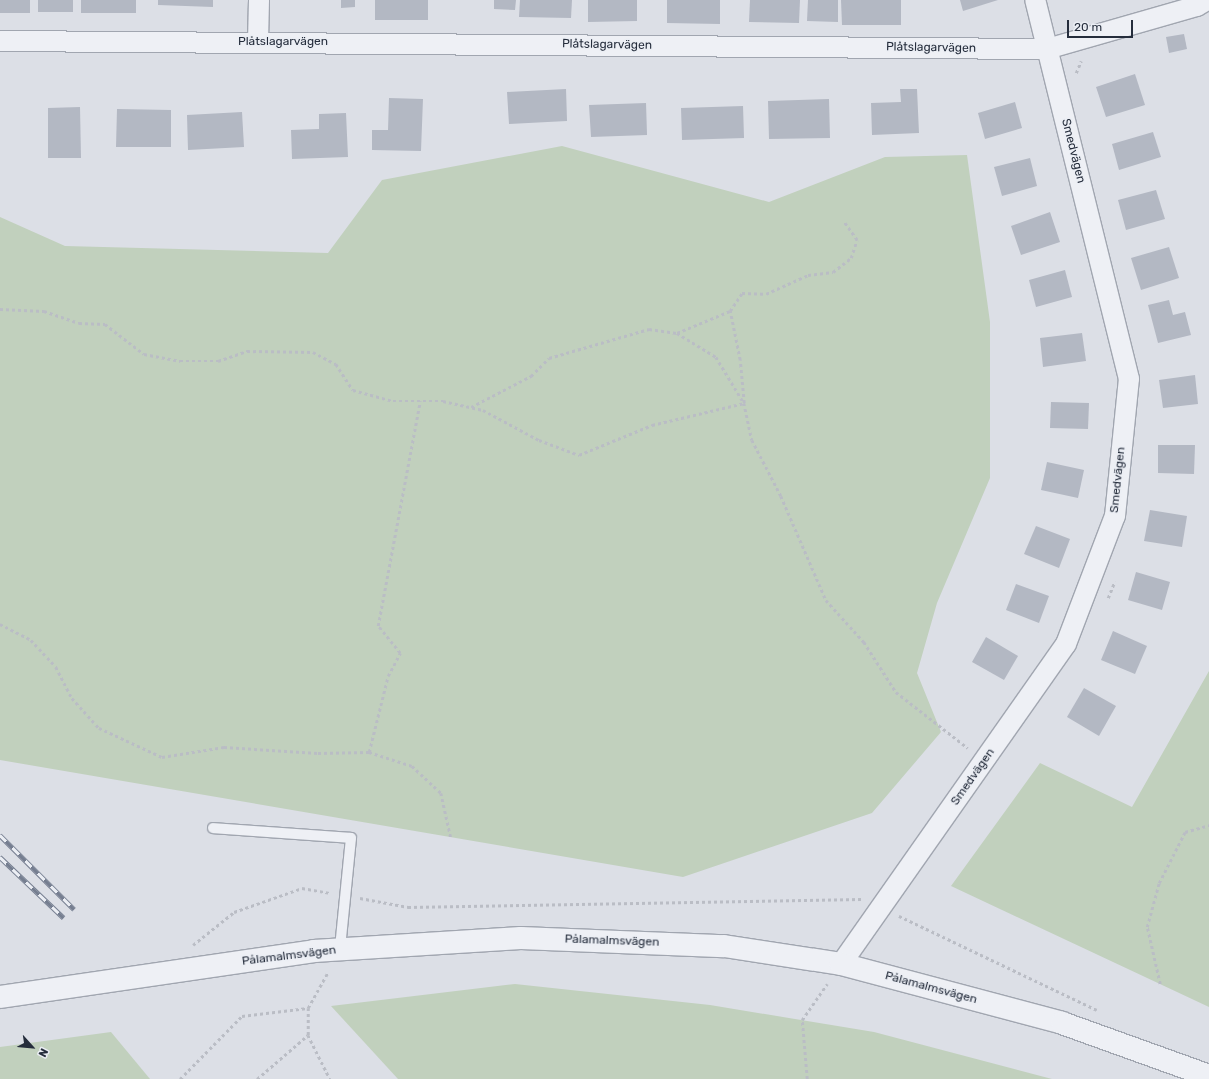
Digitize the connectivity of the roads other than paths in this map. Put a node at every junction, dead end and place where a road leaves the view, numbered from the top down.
1 (259, 0) edge
2 (1035, 0) edge
3 (1207, 0) edge
4 (0, 41) edge
5 (258, 41) junction
6 (1047, 49) junction
7 (213, 828) dead end
8 (340, 949) junction
9 (841, 964) junction
10 (0, 997) edge
11 (1209, 1076) edge

1 - 5 street
2 - 6 street, Smedvägen
3 - 6 street, Plåtslagarvägen
4 - 5 street, Plåtslagarvägen
5 - 6 street, Plåtslagarvägen
6 - 9 street, Smedvägen
7 - 8 lane
8 - 9 street, Pålamalmsvägen
8 - 10 street, Pålamalmsvägen
9 - 11 street, Pålamalmsvägen

